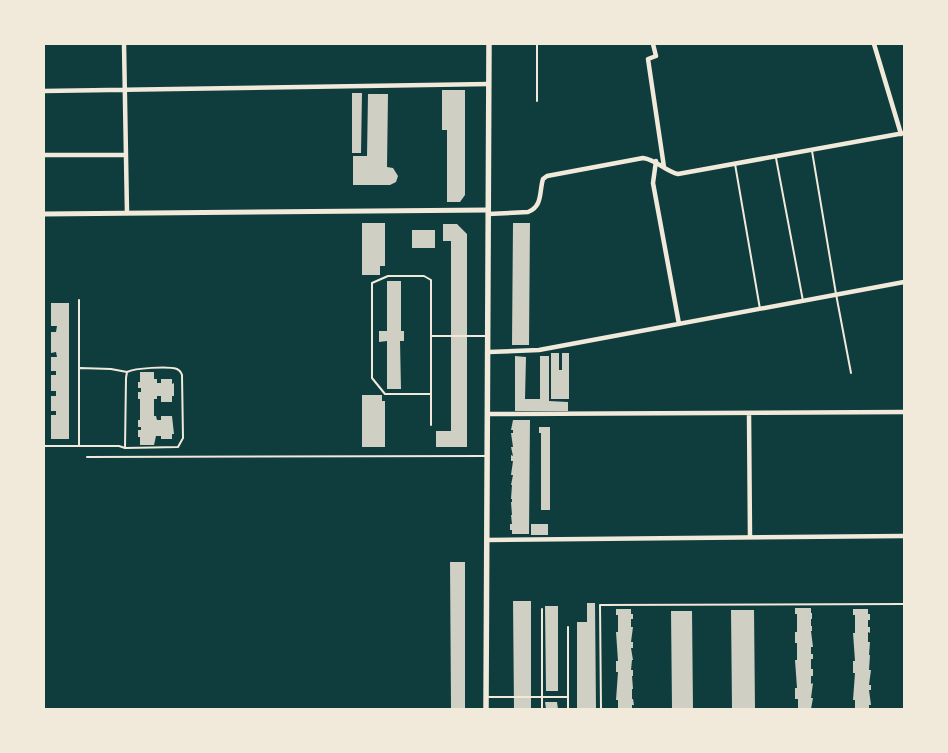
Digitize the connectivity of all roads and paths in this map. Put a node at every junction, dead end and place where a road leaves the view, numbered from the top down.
1 (124, 44) edge
2 (489, 44) edge
3 (537, 44) edge
4 (653, 44) edge
5 (874, 44) edge
6 (489, 84) junction
7 (125, 89) junction
8 (44, 90) edge
9 (537, 100) dead end
10 (902, 133) edge
11 (812, 150) junction
12 (44, 155) edge
13 (126, 155) junction
14 (775, 157) junction
15 (656, 161) junction
16 (735, 164) junction
17 (664, 167) junction
18 (488, 212) junction
19 (127, 213) junction
20 (44, 214) edge
21 (904, 282) edge
22 (836, 294) junction
23 (80, 300) dead end
24 (803, 301) junction
25 (760, 309) junction
26 (679, 324) junction
27 (431, 336) junction
28 (488, 336) junction
29 (488, 352) junction
30 (80, 368) junction
31 (127, 372) junction
32 (851, 373) dead end
33 (431, 394) junction
34 (904, 412) edge
35 (749, 413) junction
36 (488, 414) junction
37 (432, 425) dead end
38 (44, 446) edge
39 (80, 446) junction
40 (125, 448) junction
41 (488, 456) junction
42 (87, 457) dead end
43 (904, 536) edge
44 (750, 538) junction
45 (487, 540) junction
46 (904, 604) edge
47 (542, 609) dead end
48 (568, 627) dead end
49 (486, 697) junction
50 (542, 697) junction
51 (568, 697) junction
52 (486, 709) edge
53 (542, 709) edge
54 (568, 709) edge
55 (601, 709) edge

1 - 7 street
2 - 6 main road
3 - 9 lane
4 - 17 street
5 - 10 street
6 - 7 street
6 - 18 main road
7 - 8 street
7 - 13 street
10 - 11 street
11 - 14 street
11 - 22 lane
12 - 13 street
13 - 19 street
14 - 16 street
14 - 24 lane
15 - 17 street
15 - 18 street
15 - 26 street
16 - 17 street
16 - 25 lane
18 - 19 street
18 - 28 main road
19 - 20 street
21 - 22 street
22 - 24 street
22 - 32 lane
23 - 30 lane
24 - 25 street
25 - 26 street
26 - 29 street
27 - 28 lane
27 - 33 lane
27 - 33 lane
28 - 29 main road
29 - 36 main road
30 - 31 lane
30 - 39 lane
31 - 40 lane
31 - 40 lane
33 - 37 lane
34 - 35 street
35 - 36 street
35 - 44 street
36 - 41 main road
38 - 39 lane
39 - 40 lane
41 - 42 lane
41 - 45 main road
43 - 44 street
44 - 45 street
45 - 49 main road
46 - 55 lane
47 - 50 lane
48 - 51 lane
49 - 50 lane
49 - 52 main road
50 - 51 lane
50 - 53 lane
51 - 54 lane

